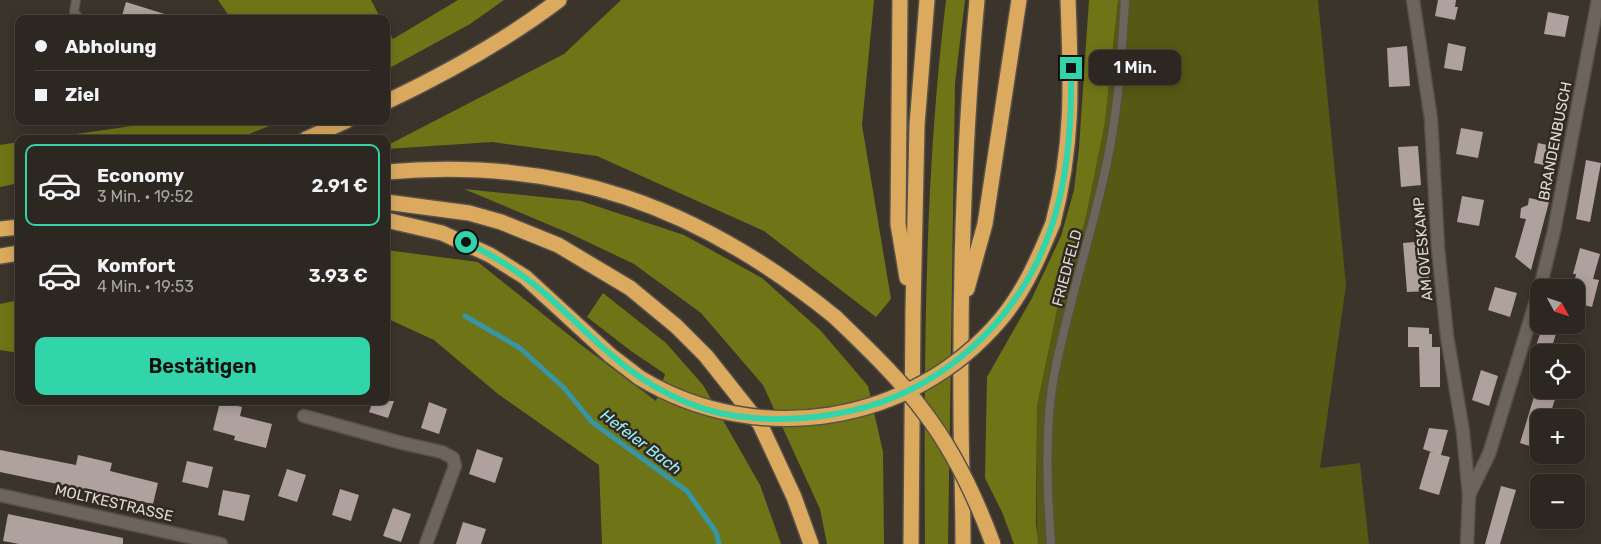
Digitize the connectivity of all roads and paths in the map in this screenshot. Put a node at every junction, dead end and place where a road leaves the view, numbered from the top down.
1 (76, 0) edge
2 (559, 0) edge
3 (900, 0) edge
4 (927, 0) edge
5 (977, 0) edge
6 (1019, 0) edge
7 (1068, 0) edge
8 (1125, 0) edge
9 (1413, 0) edge
10 (1598, 0) edge
11 (77, 15) edge
12 (390, 100) edge
13 (337, 125) edge
14 (315, 135) edge
15 (390, 172) edge
16 (390, 203) edge
17 (390, 221) edge
18 (15, 227) edge
19 (0, 229) edge
20 (15, 254) edge
21 (0, 256) edge
22 (1542, 279) edge
23 (913, 311) junction
24 (961, 312) junction
25 (1530, 319) edge
26 (304, 416) dead end
27 (0, 495) edge
28 (1469, 496) junction
29 (221, 544) edge
30 (426, 544) edge
31 (811, 544) edge
32 (911, 544) edge
33 (963, 544) edge
34 (993, 544) edge
35 (1051, 544) edge
36 (1467, 544) edge

1 - 11 lane
2 - 12 highway
3 - 23 highway
4 - 23 highway
5 - 24 highway
6 - 24 highway
7 - 17 highway, bridge
8 - 35 lane, FRIEDFELD
9 - 28 street, AM OVESKAMP
10 - 22 street, BRANDENBUSCH
13 - 14 highway
15 - 34 highway, bridge
16 - 31 highway
18 - 19 highway
20 - 21 highway
23 - 32 highway
24 - 33 highway
25 - 28 street, BRANDENBUSCH
26 - 30 street
27 - 29 street, MOLTKESTRASSE
28 - 36 street, BRANDENBUSCH

